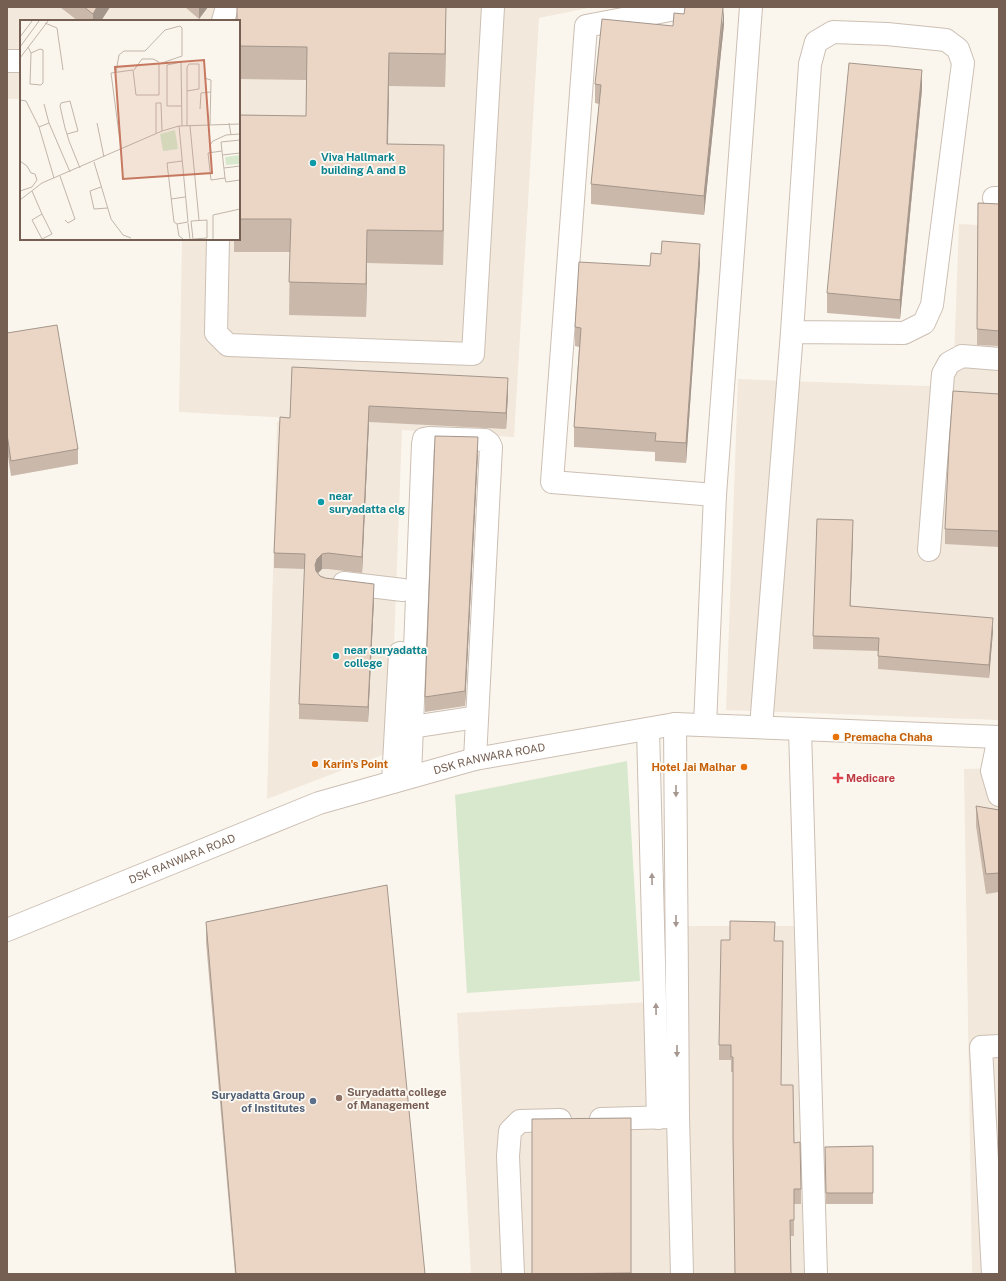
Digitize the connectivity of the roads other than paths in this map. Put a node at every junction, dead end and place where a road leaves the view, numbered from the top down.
1 (227, 7) edge
2 (493, 7) edge
3 (686, 7) edge
4 (750, 7) edge
5 (223, 20) edge
6 (7, 61) edge
7 (20, 61) edge
8 (218, 240) edge
9 (792, 332) junction
10 (999, 359) edge
11 (410, 437) dead end
12 (715, 495) junction
13 (929, 550) dead end
14 (327, 582) edge
15 (403, 590) junction
16 (477, 717) junction
17 (675, 724) junction
18 (705, 725) junction
19 (412, 727) junction
20 (761, 728) junction
21 (648, 729) junction
22 (800, 729) junction
23 (999, 737) edge
24 (475, 759) junction
25 (402, 780) junction
26 (999, 795) edge
27 (7, 930) edge
28 (999, 1046) edge
29 (668, 1117) junction
30 (513, 1274) edge
31 (682, 1274) edge
32 (816, 1274) edge
33 (993, 1274) edge

1 - 5 street
2 - 8 street
3 - 12 street
4 - 12 street
6 - 7 street
9 - 9 street
9 - 20 street
10 - 13 street
11 - 15 street
12 - 18 street
14 - 15 street
15 - 25 street
16 - 19 street
16 - 19 street
16 - 24 street
17 - 18 street, DSK RANWARA ROAD
17 - 21 street, DSK RANWARA ROAD
17 -> 29 street
18 - 20 street, DSK RANWARA ROAD
19 - 25 street
20 - 22 street, DSK RANWARA ROAD
21 - 24 street, DSK RANWARA ROAD
29 -> 21 street
22 - 23 street, DSK RANWARA ROAD
22 - 32 street
23 - 26 street
24 - 25 street, DSK RANWARA ROAD
25 - 27 street, DSK RANWARA ROAD
28 - 33 street
29 - 30 street
29 - 31 street

